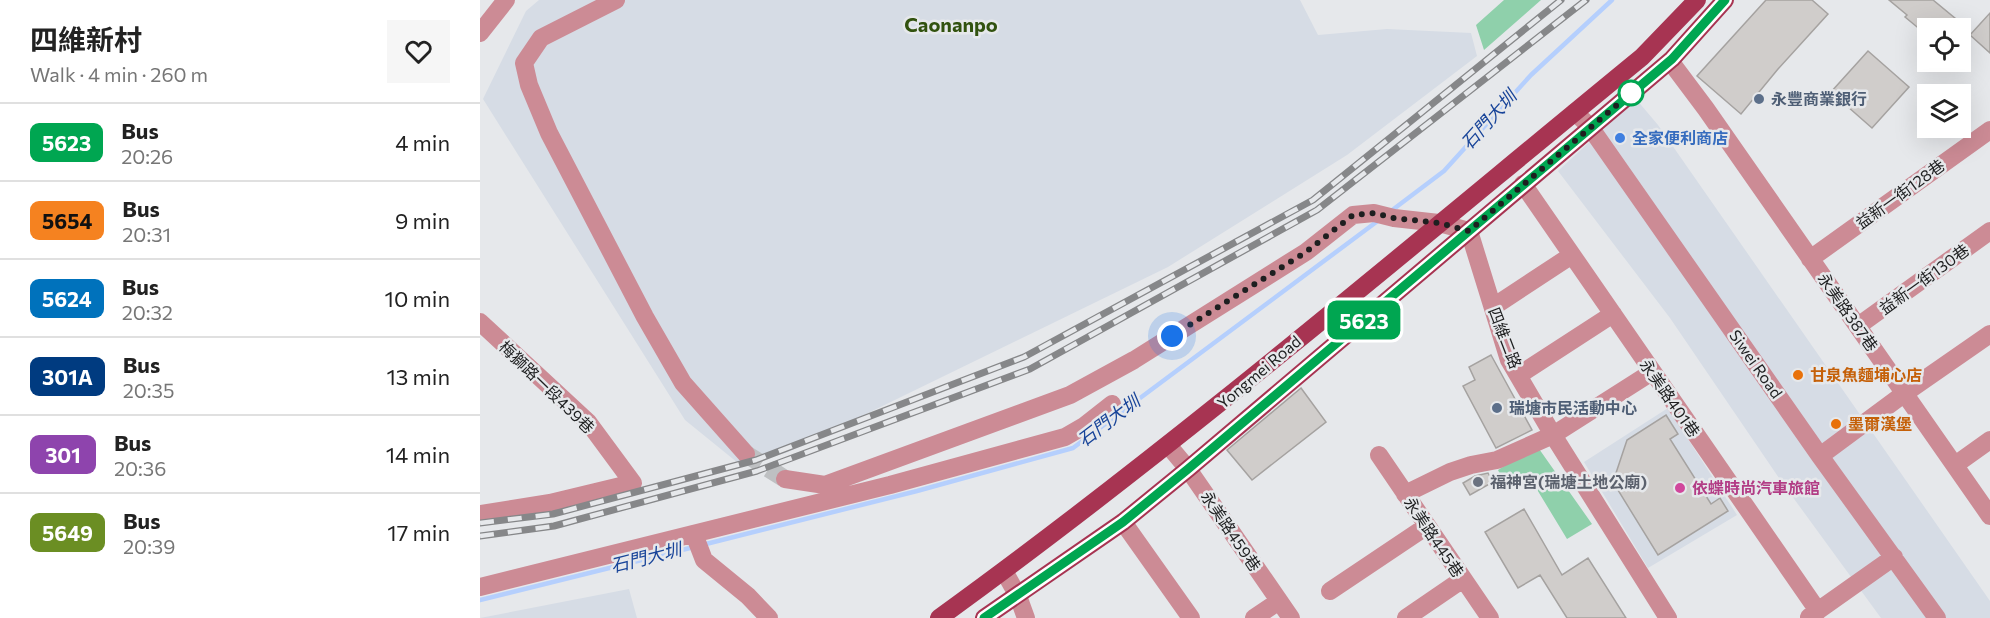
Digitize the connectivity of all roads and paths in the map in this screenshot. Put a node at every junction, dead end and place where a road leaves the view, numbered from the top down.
1 (506, 0) edge
2 (616, 0) edge
3 (1697, 0) edge
4 (1725, 0) edge
5 (480, 33) edge
6 (1670, 61) junction
7 (1575, 112) junction
8 (1590, 127) junction
9 (1990, 130) edge
10 (1523, 184) junction
11 (1439, 223) junction
12 (1469, 231) junction
13 (1990, 231) edge
14 (1572, 255) junction
15 (1810, 259) junction
16 (1493, 307) junction
17 (1612, 314) junction
18 (480, 322) edge
19 (1858, 326) junction
20 (1990, 334) edge
21 (1652, 372) junction
22 (1519, 375) junction
23 (1905, 393) junction
24 (1112, 404) dead end
25 (1553, 435) junction
26 (1990, 440) edge
27 (1168, 445) junction
28 (746, 454) tunnel mouth
29 (1379, 455) dead end
30 (1820, 456) junction
31 (1955, 465) junction
32 (1188, 469) junction
33 (784, 478) tunnel mouth
34 (1405, 494) junction
35 (480, 514) edge
36 (1990, 516) edge
37 (1123, 522) junction
38 (1427, 525) junction
39 (697, 542) junction
40 (1894, 558) junction
41 (1004, 571) junction
42 (1463, 579) junction
43 (480, 587) edge
44 (1330, 591) dead end
45 (1018, 596) junction
46 (1279, 602) junction
47 (1813, 614) edge
48 (769, 618) edge
49 (939, 618) edge
50 (984, 618) edge
51 (1026, 618) edge
52 (1191, 618) edge
53 (1254, 618) edge
54 (1291, 618) edge
55 (1406, 618) edge
56 (1490, 618) edge
57 (1668, 618) edge
58 (1937, 618) edge

1 - 5 street
2 - 28 street
3 - 7 main road, Yongmei Road
4 - 6 main road, Yongmei Road
6 - 8 main road, Yongmei Road
6 - 15 street, 永美路387巷
7 - 8 street, Siwei Road
7 - 11 main road, Yongmei Road
8 - 10 main road, Yongmei Road
8 - 30 street, Siwei Road
9 - 15 street, 益新一街128巷
10 - 12 main road, Yongmei Road
10 - 14 street, 永美路401巷
11 - 12 street
11 - 27 main road, Yongmei Road
11 - 33 street
12 - 16 street, 四維二路
12 - 32 main road, Yongmei Road
13 - 19 street, 益新一街130巷
14 - 16 street
14 - 17 street, 永美路401巷
15 - 19 street, 永美路387巷
16 - 22 street, 四維二路
17 - 21 street, 永美路401巷
17 - 22 street
18 - 35 street, 梅獅路一段439巷
19 - 23 street, 永美路387巷
20 - 23 street
21 - 25 street
21 - 47 street, 永美路401巷
22 - 25 street, 四維二路
23 - 30 street
23 - 31 street, 永美路387巷
24 - 39 street
25 - 34 street
25 - 57 street, 四維二路
26 - 31 street
27 - 32 street, 永美路459巷
27 - 41 main road, Yongmei Road
29 - 34 street, 永美路445巷
30 - 40 street, Siwei Road
31 - 36 street, 永美路387巷
32 - 37 main road, Yongmei Road
32 - 46 street, 永美路459巷
34 - 38 street, 永美路445巷
37 - 45 main road, Yongmei Road
37 - 52 street
38 - 42 street, 永美路445巷
38 - 44 street
39 - 43 street
39 - 48 street
40 - 47 street
40 - 58 street, Siwei Road
41 - 45 street
41 - 49 main road, Yongmei Road
42 - 55 street
42 - 56 street, 永美路445巷
45 - 50 main road, Yongmei Road
45 - 51 street
46 - 53 street
46 - 54 street, 永美路459巷

